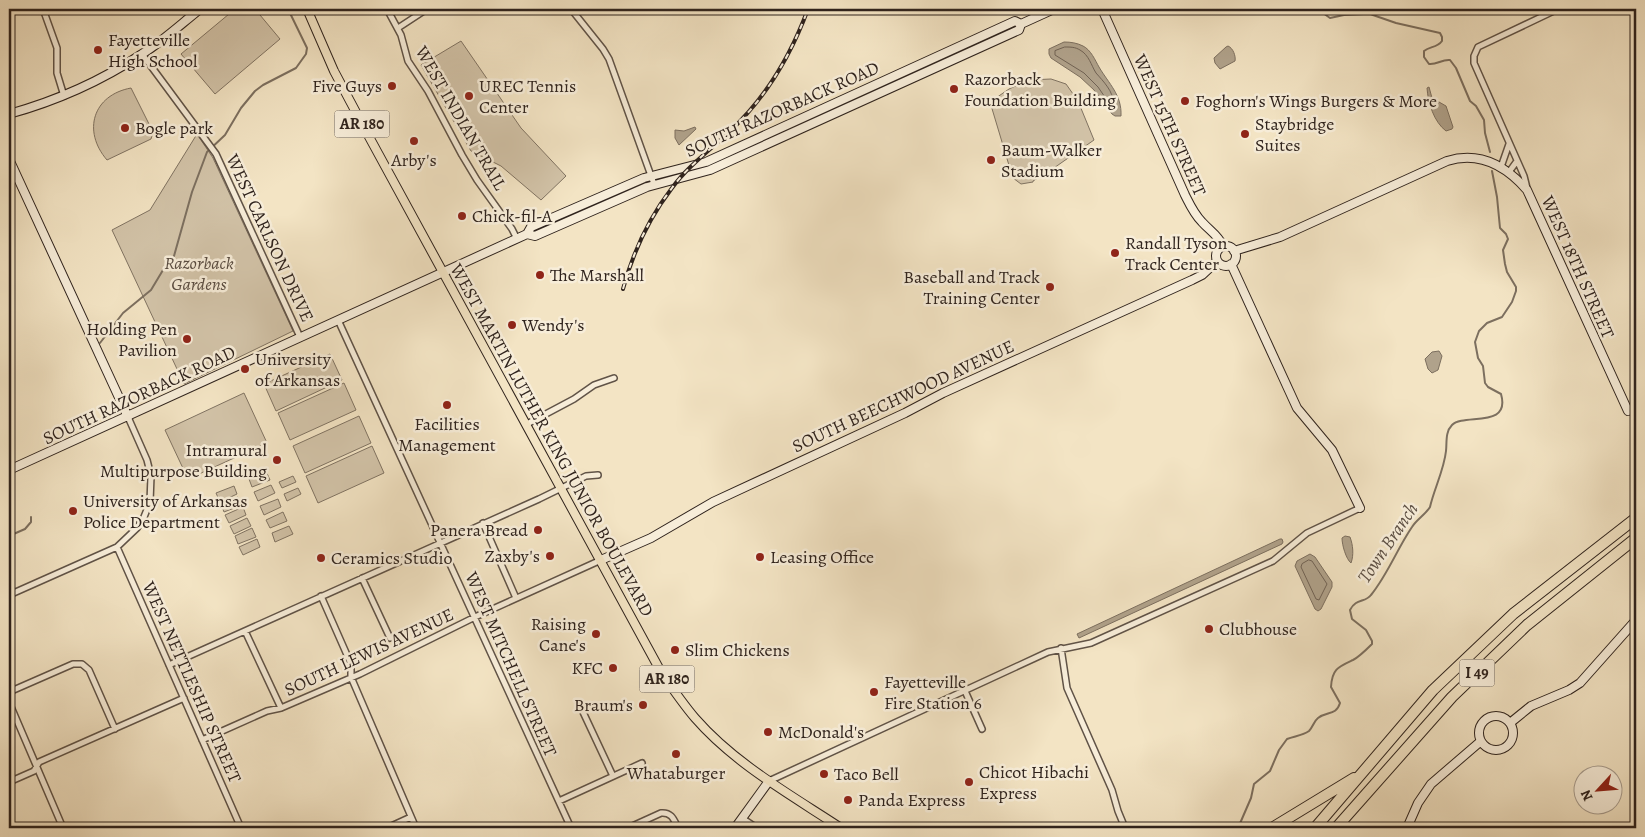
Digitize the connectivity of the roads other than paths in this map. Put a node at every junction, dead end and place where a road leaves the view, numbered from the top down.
1 (43, 9) edge
2 (200, 9) edge
3 (307, 9) edge
4 (387, 9) edge
5 (427, 9) edge
6 (570, 9) edge
7 (1054, 9) edge
8 (1102, 9) edge
9 (1558, 9) edge
10 (1021, 24) junction
11 (398, 28) junction
12 (142, 54) junction
13 (64, 96) junction
14 (9, 114) edge
15 (1509, 144) junction
16 (9, 159) edge
17 (1517, 161) junction
18 (1501, 167) junction
19 (1509, 172) junction
20 (651, 176) junction
21 (654, 184) junction
22 (1527, 190) junction
23 (527, 234) junction
24 (517, 239) junction
25 (1223, 246) junction
26 (1234, 251) junction
27 (1217, 261) junction
28 (1231, 264) junction
29 (443, 272) junction
30 (338, 320) junction
31 (300, 337) junction
32 (614, 378) dead end
33 (1636, 407) edge
34 (1628, 411) joint
35 (128, 417) junction
36 (527, 424) junction
37 (9, 470) edge
38 (598, 476) dead end
39 (561, 487) junction
40 (1360, 508) joint
41 (1636, 518) edge
42 (483, 523) junction
43 (1636, 538) edge
44 (441, 542) junction
45 (117, 547) junction
46 (601, 560) junction
47 (362, 578) junction
48 (9, 595) edge
49 (321, 596) junction
50 (516, 598) junction
51 (475, 617) junction
52 (1636, 620) edge
53 (245, 632) junction
54 (390, 638) dead end
55 (1061, 648) junction
56 (170, 665) junction
57 (351, 677) junction
58 (965, 691) junction
59 (9, 692) edge
60 (184, 698) junction
61 (9, 702) edge
62 (281, 708) junction
63 (583, 712) dead end
64 (1510, 723) junction
65 (115, 729) junction
66 (982, 729) dead end
67 (202, 740) junction
68 (1481, 741) junction
69 (642, 763) dead end
70 (37, 767) junction
71 (1363, 772) junction
72 (613, 776) junction
73 (769, 781) junction
74 (9, 782) edge
75 (559, 801) junction
76 (411, 817) junction
77 (742, 818) junction
78 (63, 828) edge
79 (241, 828) edge
80 (387, 828) edge
81 (416, 828) edge
82 (571, 828) edge
83 (628, 828) edge
84 (678, 828) edge
85 (735, 828) edge
86 (757, 828) edge
87 (841, 828) edge
88 (1125, 828) edge
89 (1272, 828) edge
90 (1315, 828) edge
91 (1336, 828) edge
92 (1407, 828) edge

1 - 13 street
2 - 12 street
3 - 29 main road, WEST MARTIN LUTHER KING JUNIOR BOULEVARD / AR 180
4 - 11 street, WEST INDIAN TRAIL
5 - 11 street
6 - 20 street
7 - 10 street, SOUTH RAZORBACK ROAD
8 - 25 street, WEST 15TH STREET
9 - 15 street, WEST 18TH STREET
10 - 20 street, SOUTH RAZORBACK ROAD
10 - 21 street, SOUTH RAZORBACK ROAD
11 - 24 street, WEST INDIAN TRAIL
12 - 13 street
12 - 31 street, WEST CARLSON DRIVE
13 - 14 street
15 - 17 street, WEST 18TH STREET
15 - 18 street
16 - 35 street
17 - 19 street
17 - 22 street, WEST 18TH STREET
18 - 19 street, WEST 18TH STREET
18 - 26 street
19 - 22 street, WEST 18TH STREET
20 - 21 street
20 - 23 street, SOUTH RAZORBACK ROAD
21 - 23 street, SOUTH RAZORBACK ROAD
22 - 34 street, WEST 18TH STREET
23 - 24 street, SOUTH RAZORBACK ROAD
24 - 29 street, SOUTH RAZORBACK ROAD
25 - 26 street
25 - 27 street
26 - 28 street
27 - 28 street
27 - 46 street, SOUTH BEECHWOOD AVENUE
28 - 40 street
29 - 30 street, SOUTH RAZORBACK ROAD
29 - 36 main road, WEST MARTIN LUTHER KING JUNIOR BOULEVARD / AR 180
30 - 31 street, SOUTH RAZORBACK ROAD
30 - 44 street, WEST MITCHELL STREET
31 - 35 street, SOUTH RAZORBACK ROAD
32 - 36 street
33 - 34 street
35 - 37 street, SOUTH RAZORBACK ROAD
35 - 45 street
36 - 39 main road, WEST MARTIN LUTHER KING JUNIOR BOULEVARD / AR 180
38 - 39 street
39 - 42 street
39 - 46 main road, WEST MARTIN LUTHER KING JUNIOR BOULEVARD / AR 180
40 - 55 street
41 - 71 highway, I 49
42 - 44 street
42 - 50 street
43 - 91 highway, I 49
44 - 47 street
44 - 51 street, WEST MITCHELL STREET
45 - 48 street
45 - 56 street, WEST NETTLESHIP STREET
46 - 50 street, SOUTH LEWIS AVENUE
46 - 73 main road, WEST MARTIN LUTHER KING JUNIOR BOULEVARD / AR 180
47 - 49 street
47 - 54 street
49 - 53 street
49 - 57 street
50 - 51 street, SOUTH LEWIS AVENUE
51 - 57 street, SOUTH LEWIS AVENUE
51 - 75 street, WEST MITCHELL STREET
52 - 64 street
53 - 56 street
53 - 62 street
55 - 58 street
55 - 88 street
56 - 60 street, WEST NETTLESHIP STREET
57 - 62 street, SOUTH LEWIS AVENUE
57 - 76 street
58 - 66 street
58 - 73 street
59 - 65 street
60 - 65 street
60 - 67 street, WEST NETTLESHIP STREET
61 - 70 street
62 - 67 street, SOUTH LEWIS AVENUE
63 - 72 street
64 - 68 street
64 - 68 street
65 - 70 street
67 - 79 street, WEST NETTLESHIP STREET
68 - 92 street
69 - 72 street
70 - 74 street
70 - 78 street
71 - 89 highway
71 - 90 highway, I 49
72 - 75 street
73 - 77 street
73 - 87 main road, WEST MARTIN LUTHER KING JUNIOR BOULEVARD / AR 180
75 - 82 street, WEST MITCHELL STREET
76 - 80 street
76 - 81 street
77 - 85 street
77 - 86 street
83 - 84 street

